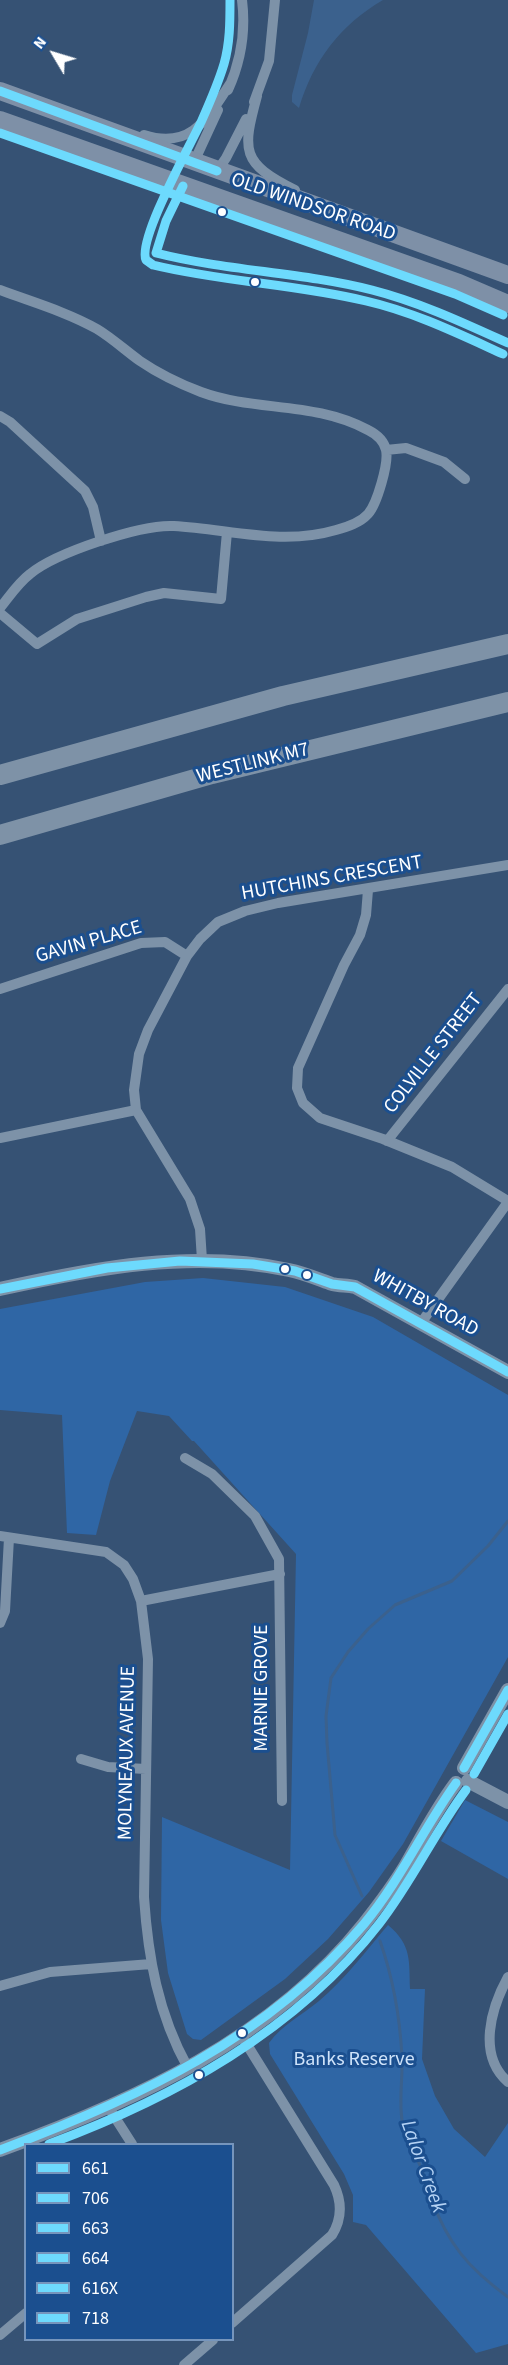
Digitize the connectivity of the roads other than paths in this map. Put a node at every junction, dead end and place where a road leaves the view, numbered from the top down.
1 (242, 0) edge
2 (270, 0) edge
3 (275, 0) edge
4 (273, 28) junction
5 (230, 84) junction
6 (0, 91) edge
7 (257, 96) junction
8 (0, 120) edge
9 (194, 162) junction
10 (217, 171) junction
11 (183, 186) junction
12 (357, 221) junction
13 (508, 275) edge
14 (0, 290) edge
15 (508, 304) edge
16 (0, 416) edge
17 (386, 450) junction
18 (465, 479) dead end
19 (227, 532) junction
20 (102, 541) junction
21 (0, 608) edge
22 (0, 613) edge
23 (508, 644) edge
24 (508, 702) edge
25 (0, 775) edge
26 (0, 835) edge
27 (508, 866) edge
28 (368, 890) junction
29 (187, 956) junction
30 (0, 989) edge
31 (508, 989) edge
32 (136, 1110) junction
33 (0, 1138) edge
34 (387, 1141) junction
35 (508, 1202) edge
36 (202, 1260) junction
37 (0, 1289) edge
38 (421, 1323) junction
39 (508, 1372) edge
40 (185, 1458) dead end
41 (5, 1537) edge
42 (280, 1574) junction
43 (141, 1601) junction
44 (0, 1623) edge
45 (508, 1690) edge
46 (81, 1759) dead end
47 (146, 1768) junction
48 (462, 1777) junction
49 (282, 1801) dead end
50 (508, 1802) edge
51 (151, 1964) junction
52 (508, 1977) edge
53 (0, 1986) edge
54 (241, 2035) junction
55 (188, 2068) junction
56 (508, 2082) edge
57 (109, 2108) junction
58 (131, 2143) edge
59 (0, 2150) edge
60 (24, 2315) edge
61 (234, 2321) edge
62 (0, 2335) edge
63 (212, 2341) edge
64 (184, 2365) edge

1 - 5 street
2 - 4 street
3 - 4 street
4 - 7 street
5 - 6 street
5 - 9 street
6 - 9 highway, OLD WINDSOR ROAD
7 - 10 street
7 - 12 street
8 - 11 highway, OLD WINDSOR ROAD
9 - 10 highway, OLD WINDSOR ROAD
9 - 11 highway
10 - 11 highway
10 - 12 highway, OLD WINDSOR ROAD
11 - 15 highway, OLD WINDSOR ROAD
12 - 13 highway, OLD WINDSOR ROAD
14 - 17 street
16 - 20 street
17 - 18 street
17 - 19 street
19 - 20 street
19 - 22 street
20 - 21 street
23 - 25 highway
24 - 26 highway, WESTLINK M7
27 - 28 street, HUTCHINS CRESCENT
28 - 29 street, HUTCHINS CRESCENT
28 - 34 street
29 - 30 street, GAVIN PLACE
29 - 32 street, HUTCHINS CRESCENT
31 - 34 street, COLVILLE STREET
32 - 33 street
32 - 36 street
34 - 35 street
35 - 38 street
36 - 37 street, WHITBY ROAD
36 - 38 street, WHITBY ROAD
38 - 39 street, WHITBY ROAD
40 - 42 street, MARNIE GROVE
41 - 43 street, MOLYNEAUX AVENUE
41 - 44 street
42 - 43 street
42 - 49 street, MARNIE GROVE
43 - 47 street, MOLYNEAUX AVENUE
45 - 48 street
46 - 47 street
47 - 51 street, MOLYNEAUX AVENUE
48 - 50 street
48 - 54 street
51 - 53 street
51 - 55 street, MOLYNEAUX AVENUE
52 - 56 street
54 - 55 street
54 - 61 street
55 - 57 street
57 - 58 street
57 - 59 street
60 - 62 street
63 - 64 street

